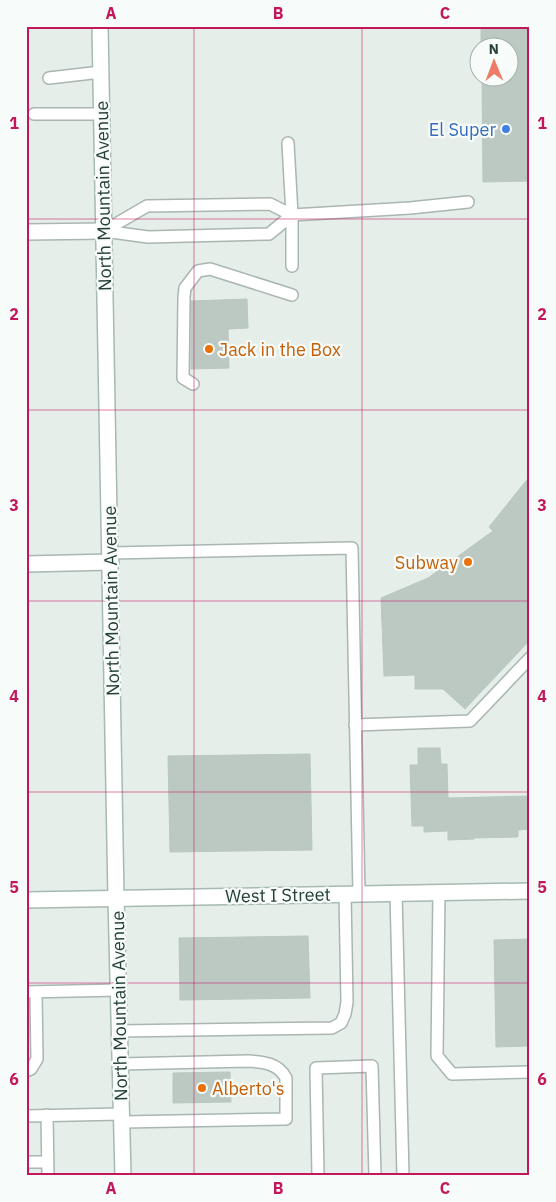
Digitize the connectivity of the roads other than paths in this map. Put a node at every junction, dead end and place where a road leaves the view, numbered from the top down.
1 (100, 26) edge
2 (101, 72) junction
3 (49, 78) dead end
4 (34, 114) dead end
5 (102, 114) junction
6 (288, 143) dead end
7 (468, 202) dead end
8 (292, 215) junction
9 (104, 231) junction
10 (26, 232) edge
11 (292, 266) dead end
12 (292, 295) dead end
13 (193, 384) dead end
14 (111, 558) junction
15 (26, 564) edge
16 (530, 658) edge
17 (355, 725) junction
18 (530, 891) edge
19 (439, 892) junction
20 (396, 893) junction
21 (352, 894) junction
22 (116, 898) junction
23 (26, 900) edge
24 (119, 990) junction
25 (31, 992) edge
26 (120, 1031) junction
27 (120, 1064) junction
28 (26, 1071) edge
29 (530, 1072) edge
30 (47, 1115) junction
31 (26, 1116) edge
32 (122, 1118) junction
33 (26, 1162) edge
34 (47, 1162) junction
35 (48, 1176) edge
36 (123, 1176) edge
37 (318, 1176) edge
38 (375, 1176) edge
39 (403, 1176) edge

1 - 2 main road, North Mountain Avenue
2 - 3 lane
2 - 5 main road, North Mountain Avenue
4 - 5 lane
5 - 9 main road, North Mountain Avenue
6 - 8 lane
7 - 8 lane
8 - 9 lane
8 - 9 lane
8 - 11 lane
9 - 10 main road
9 - 14 main road, North Mountain Avenue
12 - 13 lane
14 - 15 main road
14 - 17 lane
14 - 22 main road, North Mountain Avenue
16 - 17 lane
17 - 21 lane
18 - 19 main road, West I Street
19 - 20 main road, West I Street
19 - 29 lane
20 - 21 main road, West I Street
20 - 39 lane
21 - 22 main road, West I Street
21 - 26 lane
22 - 23 main road, West I Street
22 - 24 main road, North Mountain Avenue
24 - 25 lane
24 - 26 main road, North Mountain Avenue
25 - 28 lane
26 - 27 main road, North Mountain Avenue
27 - 32 main road, North Mountain Avenue
27 - 32 lane
30 - 31 lane
30 - 32 lane
30 - 34 lane
32 - 36 main road, North Mountain Avenue
33 - 34 lane
34 - 35 lane
37 - 38 lane

